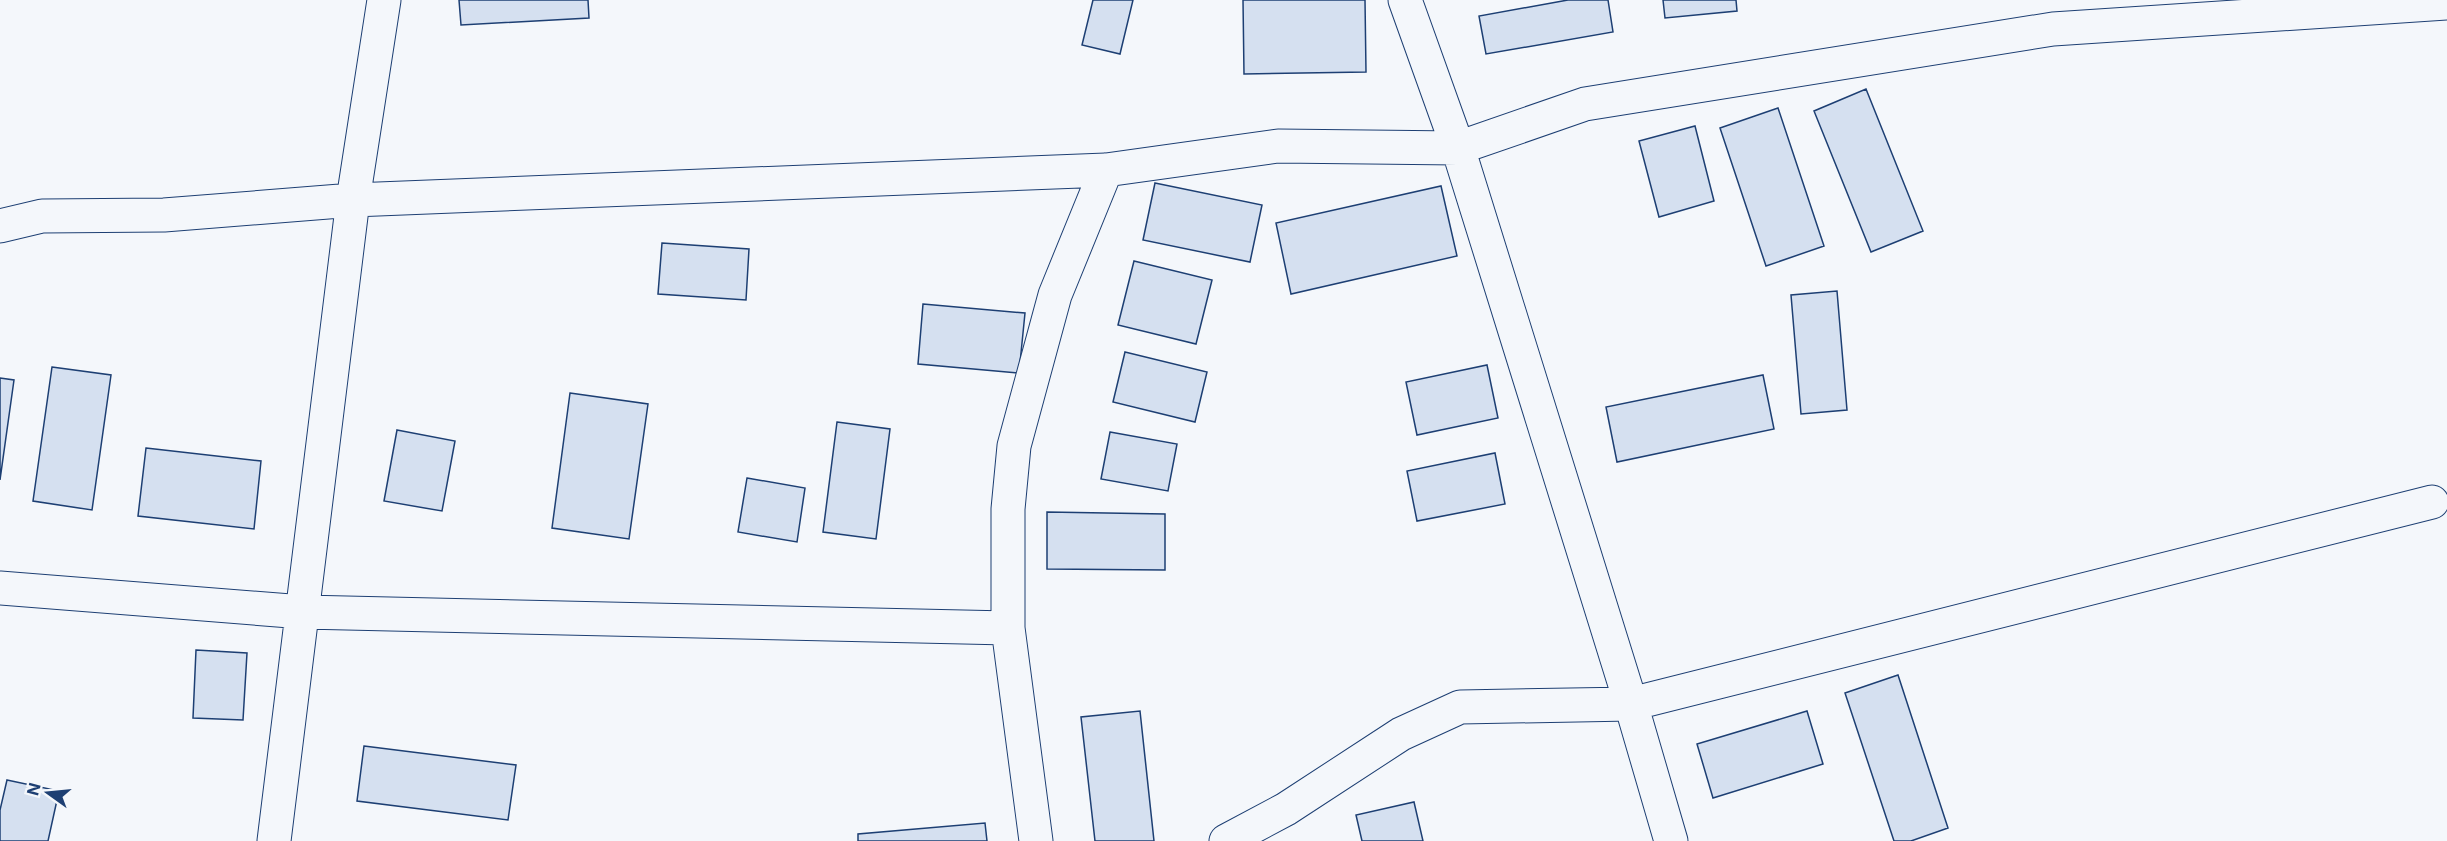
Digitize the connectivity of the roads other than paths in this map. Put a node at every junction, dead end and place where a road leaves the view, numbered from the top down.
1 (384, 0) edge
2 (1405, 0) edge
3 (2447, 3) edge
4 (1458, 148) junction
5 (1106, 170) junction
6 (353, 200) junction
7 (0, 226) edge
8 (2432, 502) dead end
9 (0, 588) edge
10 (303, 612) junction
11 (1008, 628) junction
12 (1631, 704) junction
13 (274, 841) edge
14 (1036, 841) edge
15 (1226, 841) edge
16 (1671, 841) edge

1 - 6 street
2 - 4 street
3 - 4 street
4 - 5 street
4 - 12 street
5 - 6 street
5 - 11 street
6 - 7 street
6 - 10 street
8 - 12 street
9 - 10 street
10 - 11 street
10 - 13 street
11 - 14 street
12 - 15 street
12 - 16 street

